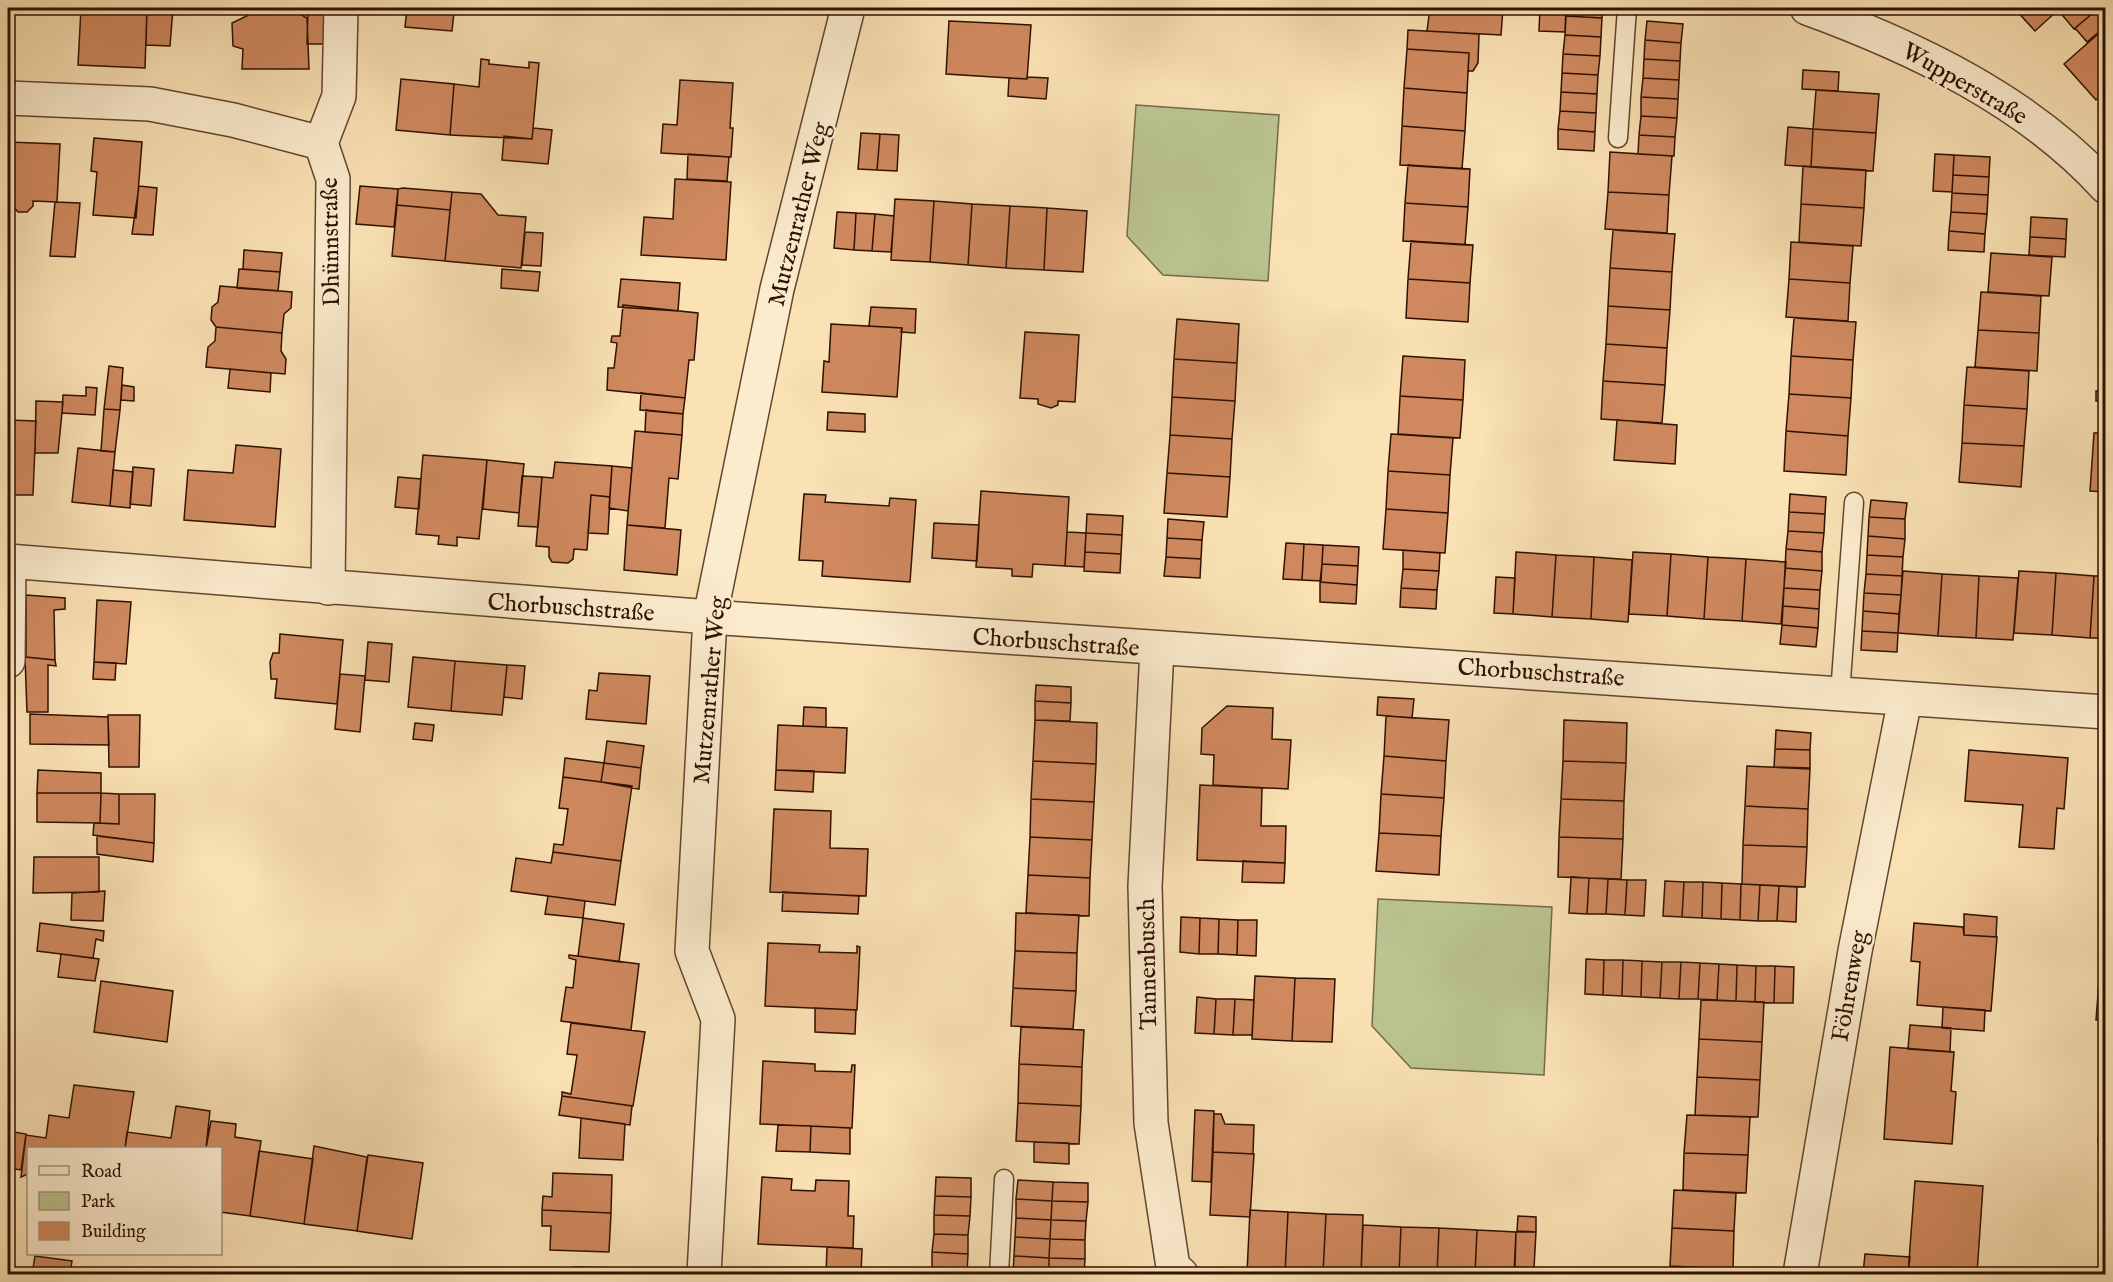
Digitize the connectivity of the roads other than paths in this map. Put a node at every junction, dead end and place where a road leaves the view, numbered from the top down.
1 (341, 8) edge
2 (848, 8) edge
3 (1627, 8) edge
4 (1807, 8) edge
5 (8, 98) edge
6 (1618, 138) dead end
7 (321, 143) junction
8 (2106, 187) edge
9 (1854, 502) dead end
10 (8, 561) edge
11 (328, 588) junction
12 (710, 617) junction
13 (1157, 649) junction
14 (8, 661) edge
15 (1840, 694) junction
16 (1905, 699) junction
17 (2106, 712) edge
18 (1004, 1179) dead end
19 (1174, 1272) edge
20 (704, 1275) edge
21 (999, 1275) edge
22 (1800, 1275) edge

1 - 7 street
2 - 12 street, Mutzenrather Weg
3 - 6 lane
4 - 8 street, Wupperstraße
5 - 7 street, Dhünnstraße
7 - 11 street, Dhünnstraße
9 - 15 lane
10 - 11 street, Chorbuschstraße
10 - 14 street
11 - 12 street, Chorbuschstraße
12 - 13 street, Chorbuschstraße
12 - 20 street, Mutzenrather Weg
13 - 15 street, Chorbuschstraße
13 - 19 street, Tannenbusch
15 - 16 street, Chorbuschstraße
16 - 17 street, Chorbuschstraße
16 - 22 street, Föhrenweg
18 - 21 lane

